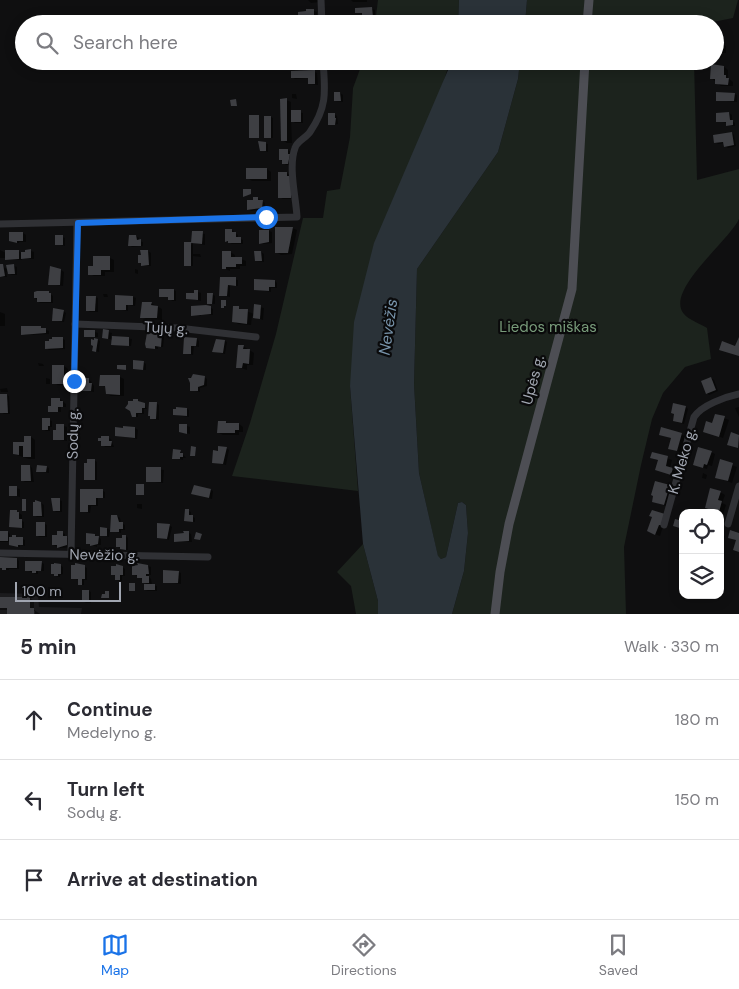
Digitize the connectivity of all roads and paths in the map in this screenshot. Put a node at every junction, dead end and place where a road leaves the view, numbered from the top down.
1 (321, 0) edge
2 (589, 0) edge
3 (322, 15) edge
4 (588, 15) edge
5 (324, 70) edge
6 (584, 70) edge
7 (78, 223) junction
8 (0, 224) edge
9 (75, 324) junction
10 (256, 337) dead end
11 (739, 394) edge
12 (739, 486) edge
13 (728, 524) dead end
14 (664, 525) dead end
15 (0, 553) edge
16 (71, 554) junction
17 (208, 557) dead end
18 (495, 614) edge

1 - 3 street
2 - 4 main road
5 - 7 street
6 - 18 main road, Upės g.
7 - 8 street
7 - 9 street, Sodų g.
9 - 10 street, Tujų g.
9 - 16 street, Sodų g.
11 - 14 street, K. Meko g.
12 - 13 street
15 - 16 street, Nevėžio g.
16 - 17 street, Nevėžio g.

